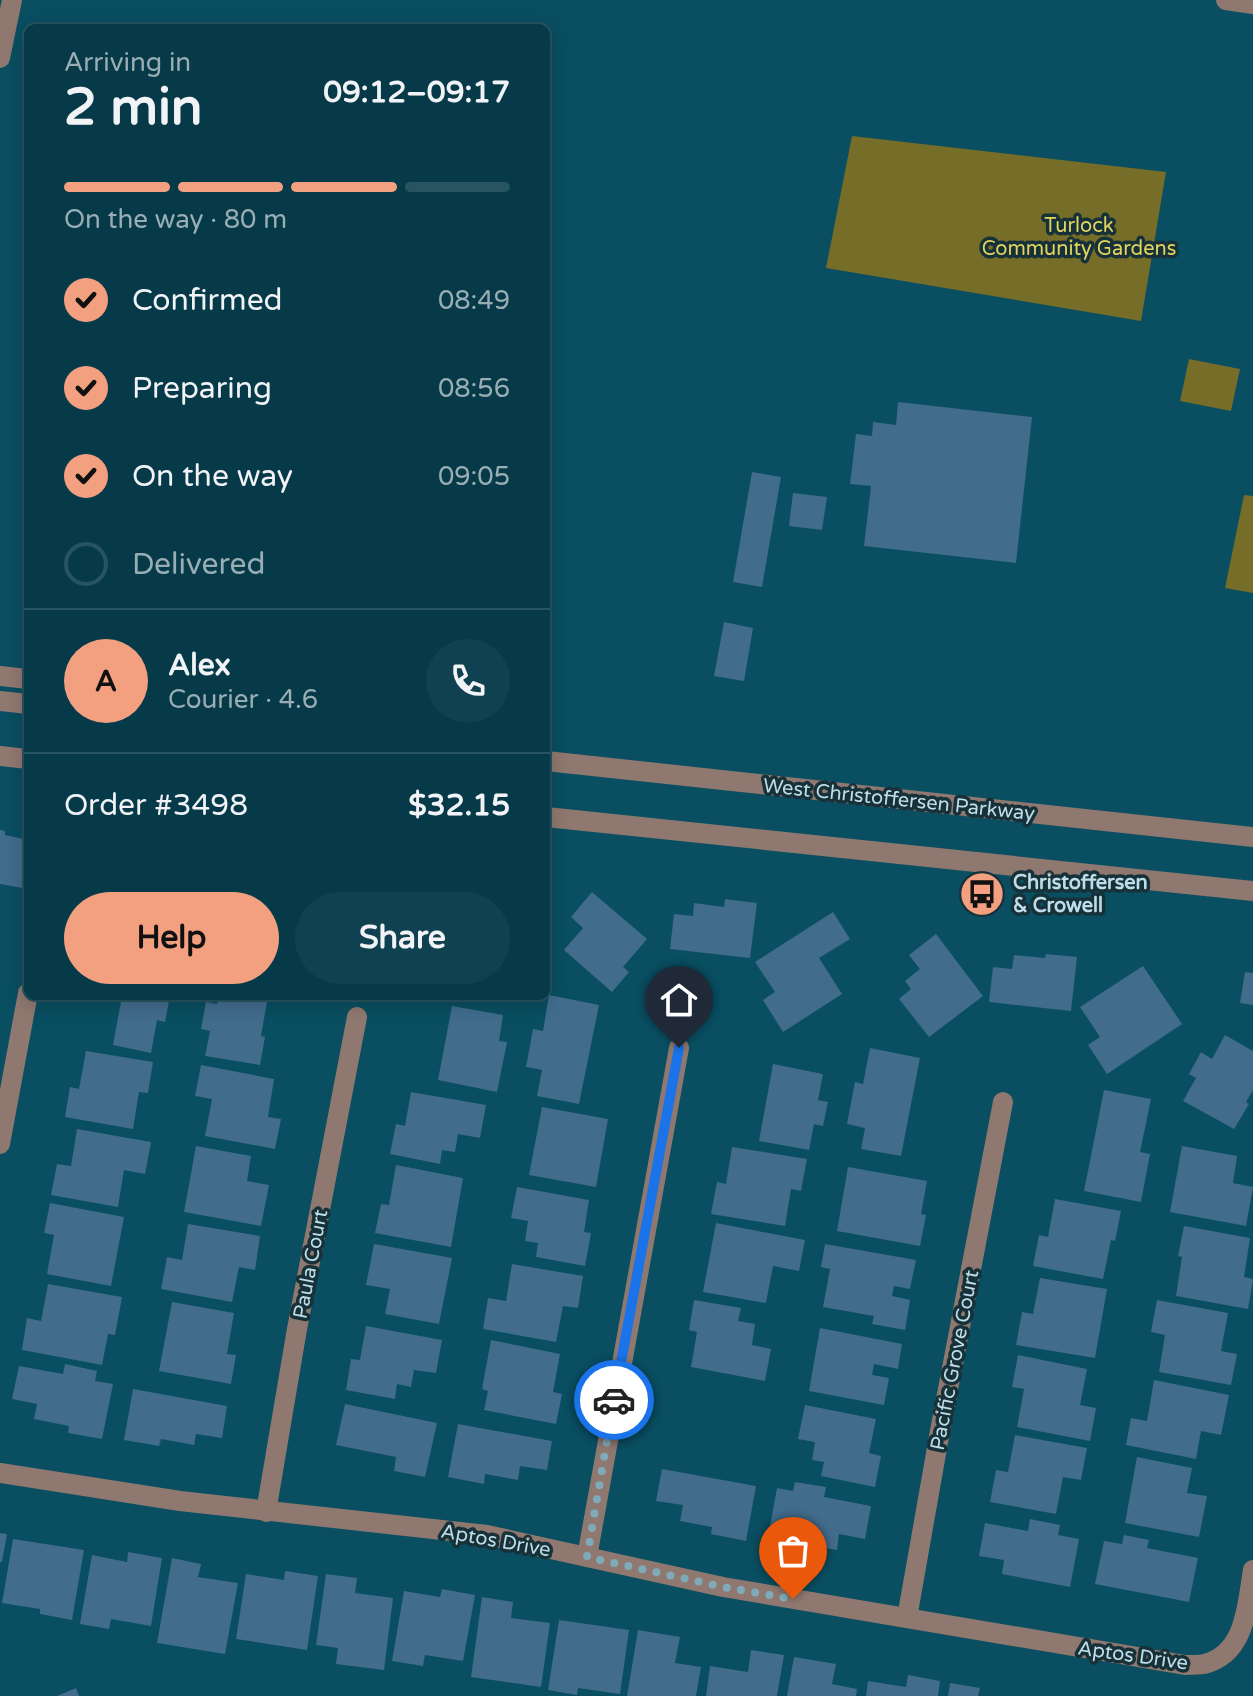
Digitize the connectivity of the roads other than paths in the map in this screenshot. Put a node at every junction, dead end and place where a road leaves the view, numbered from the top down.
1 (12, 0) edge
2 (1226, 0) edge
3 (1253, 4) edge
4 (0, 58) edge
5 (0, 676) edge
6 (24, 679) edge
7 (0, 701) edge
8 (24, 704) edge
9 (0, 756) edge
10 (24, 759) edge
11 (550, 761) edge
12 (550, 817) edge
13 (1253, 837) edge
14 (1253, 891) edge
15 (27, 1000) edge
16 (357, 1017) dead end
17 (679, 1048) dead end
18 (1003, 1102) dead end
19 (0, 1144) edge
20 (0, 1473) edge
21 (266, 1512) junction
22 (587, 1557) junction
23 (1253, 1570) edge
24 (907, 1618) junction

1 - 4 street
2 - 3 street
5 - 6 street
7 - 8 street
9 - 10 street
11 - 13 street, West Christoffersen Parkway
12 - 14 street
15 - 19 street
16 - 21 street, Paula Court
17 - 22 street
18 - 24 street, Pacific Grove Court
20 - 21 street, Aptos Drive
21 - 22 street, Aptos Drive
22 - 24 street, Aptos Drive
23 - 24 street, Aptos Drive

